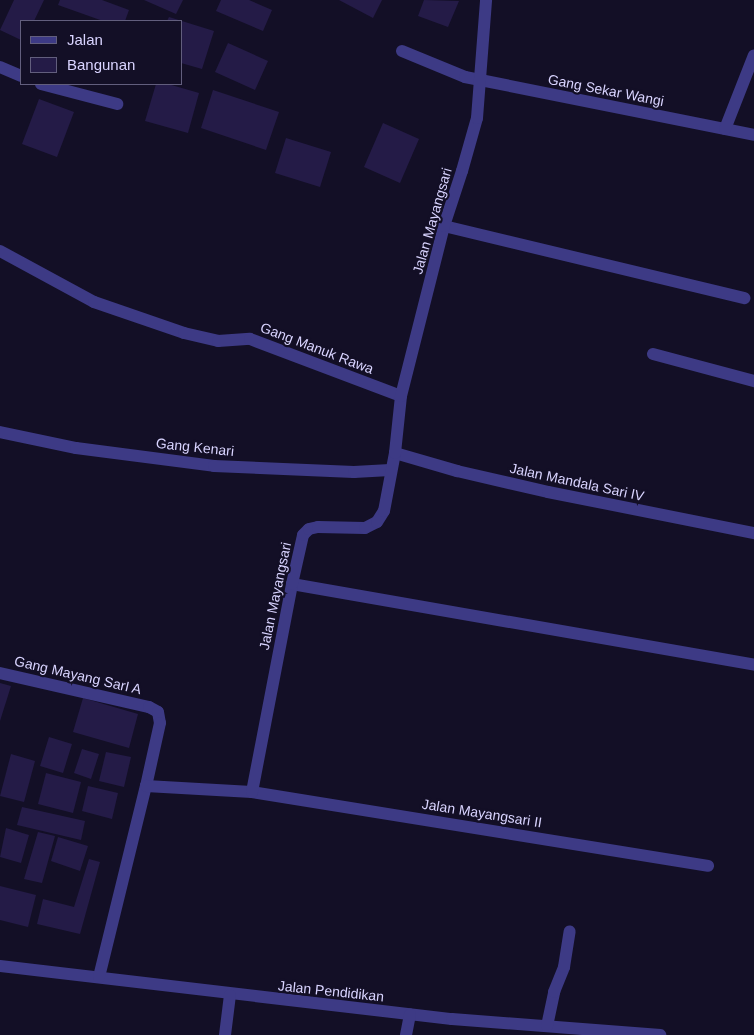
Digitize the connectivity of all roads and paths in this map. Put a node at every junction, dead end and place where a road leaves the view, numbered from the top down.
1 (486, 0) edge
2 (402, 51) dead end
3 (754, 55) edge
4 (0, 67) edge
5 (20, 76) edge
6 (480, 80) junction
7 (45, 85) edge
8 (116, 104) dead end
9 (725, 129) junction
10 (754, 135) edge
11 (444, 226) junction
12 (0, 251) edge
13 (744, 298) dead end
14 (653, 354) dead end
15 (754, 381) edge
16 (401, 396) junction
17 (0, 432) edge
18 (395, 453) junction
19 (390, 470) junction
20 (754, 533) edge
21 (292, 584) junction
22 (754, 665) edge
23 (0, 673) edge
24 (146, 786) junction
25 (252, 792) junction
26 (708, 866) dead end
27 (570, 931) dead end
28 (0, 966) edge
29 (99, 977) junction
30 (230, 995) junction
31 (410, 1014) junction
32 (547, 1026) junction
33 (225, 1035) edge
34 (406, 1035) edge
35 (660, 1035) edge

1 - 6 street, Jalan Mayangsari
2 - 6 street, Gang Sekar Wangi
3 - 9 street
4 - 5 street
6 - 9 street, Gang Sekar Wangi
6 - 11 street, Jalan Mayangsari
7 - 8 street
9 - 10 street, Gang Sekar Wangi
11 - 13 street
11 - 16 street, Jalan Mayangsari
12 - 16 street, Gang Manuk Rawa
14 - 15 street
16 - 18 street, Jalan Mayangsari
17 - 19 street, Gang Kenari
18 - 19 street, Jalan Mayangsari
18 - 20 street, Jalan Mandala Sari IV
19 - 21 street, Jalan Mayangsari
21 - 22 street
21 - 25 street, Jalan Mayangsari
23 - 24 street, Gang Mayang SarI A
24 - 25 street
24 - 29 street
25 - 26 street, Jalan Mayangsari II
27 - 32 street
28 - 29 street, Jalan Pendidikan
29 - 30 street, Jalan Pendidikan
30 - 31 street, Jalan Pendidikan
30 - 33 street
31 - 32 street, Jalan Pendidikan
31 - 34 street
32 - 35 street, Jalan Pendidikan

